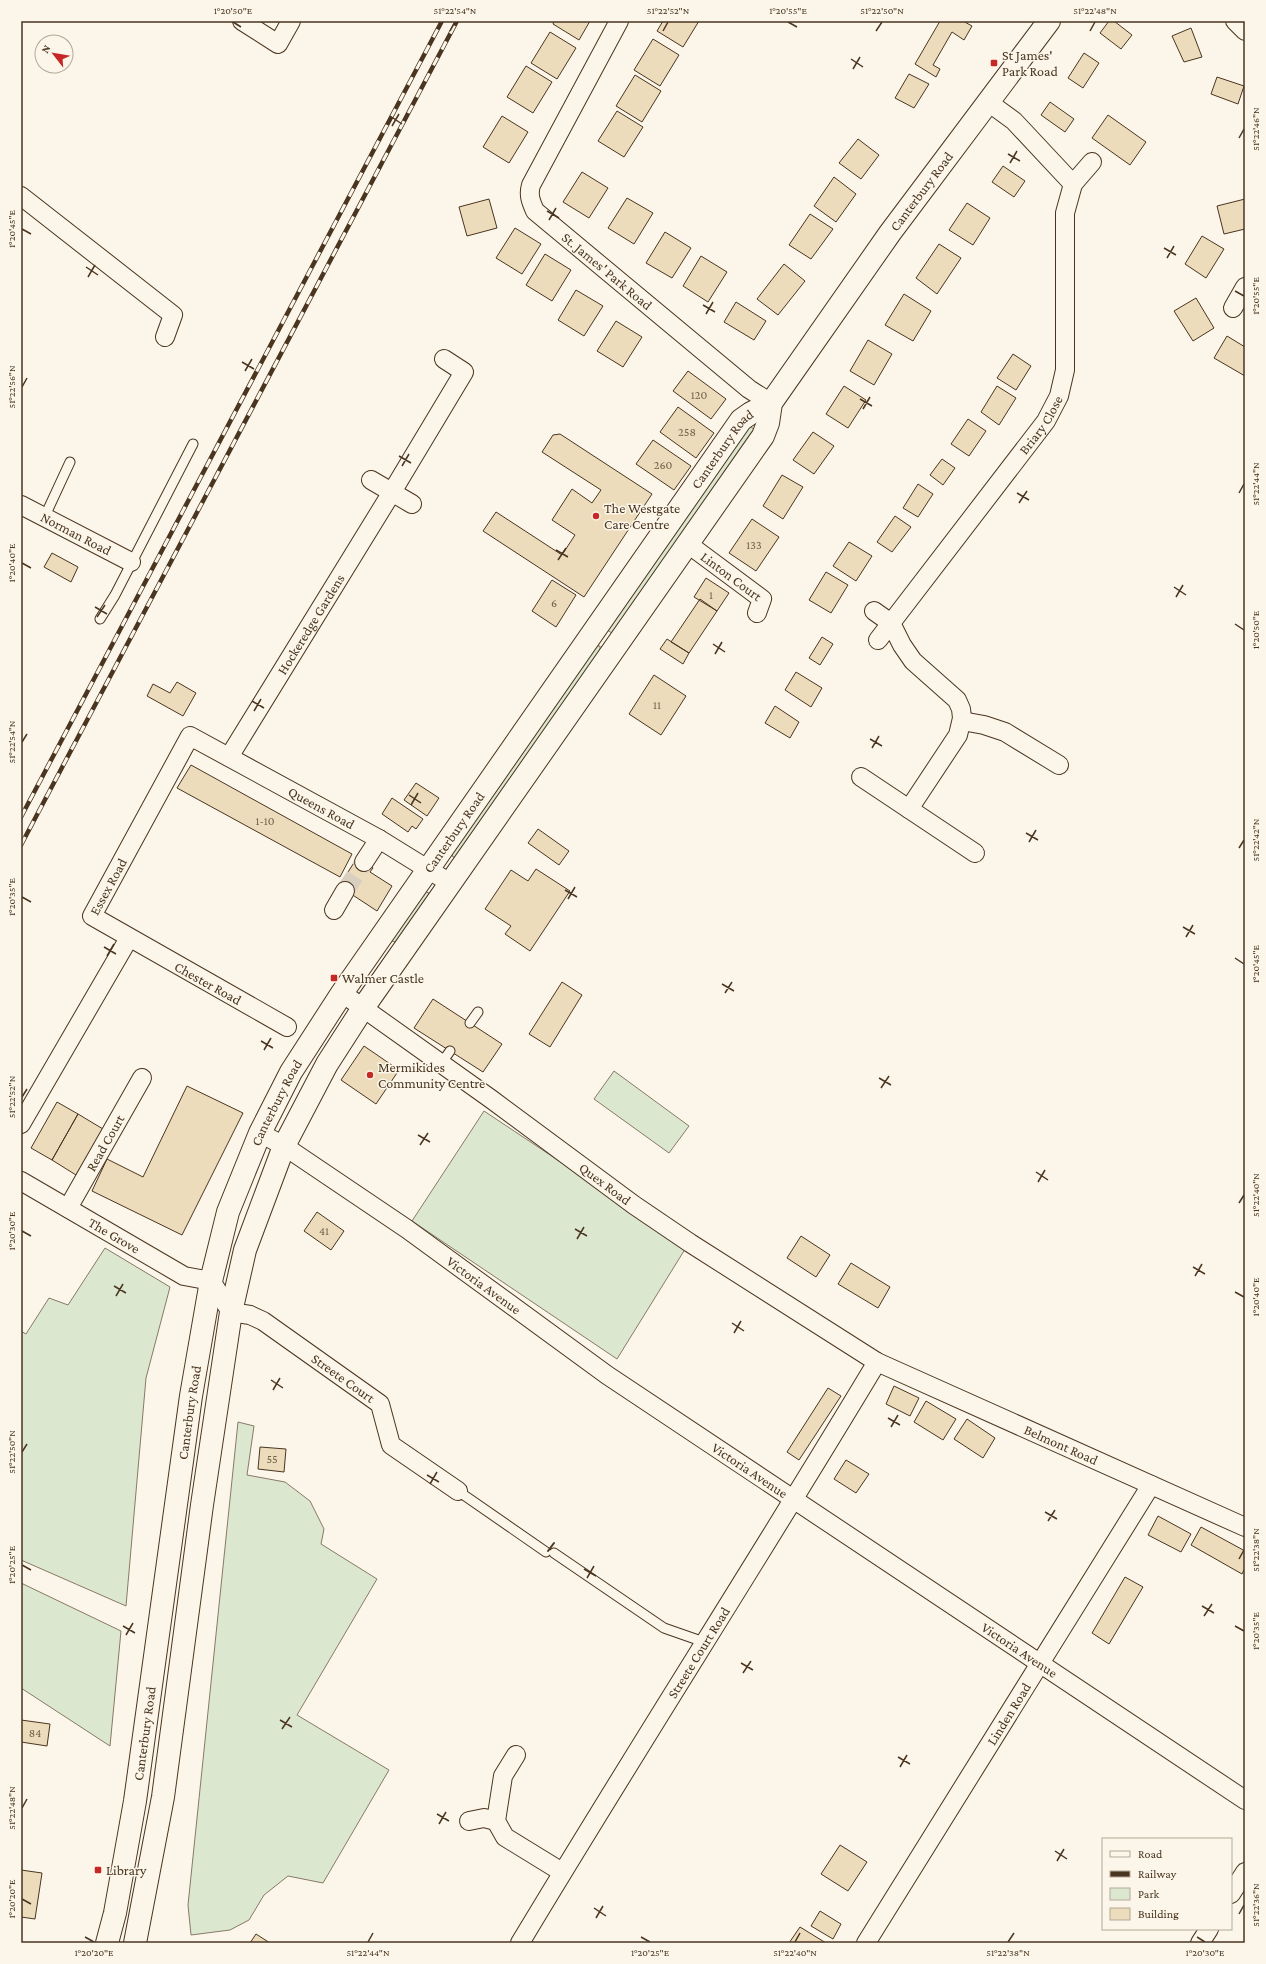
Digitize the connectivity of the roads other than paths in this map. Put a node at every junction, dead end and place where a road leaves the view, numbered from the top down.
1 (242, 21) edge
2 (291, 21) edge
3 (619, 21) edge
4 (1049, 21) edge
5 (988, 102) junction
6 (1092, 162) dead end
7 (1073, 184) junction
8 (21, 196) edge
9 (1245, 287) edge
10 (1233, 308) dead end
11 (165, 337) dead end
12 (444, 360) dead end
13 (771, 403) junction
14 (193, 444) dead end
15 (70, 462) dead end
16 (372, 480) dead end
17 (392, 492) junction
18 (412, 504) dead end
19 (21, 505) edge
20 (45, 516) junction
21 (688, 544) junction
22 (131, 562) junction
23 (874, 611) dead end
24 (757, 613) dead end
25 (100, 619) dead end
26 (891, 623) junction
27 (602, 640) junction
28 (878, 640) dead end
29 (962, 721) junction
30 (190, 736) joint
31 (229, 757) junction
32 (1059, 765) dead end
33 (861, 777) dead end
34 (908, 809) junction
35 (379, 839) junction
36 (975, 853) dead end
37 (364, 862) tunnel mouth
38 (428, 869) junction
39 (450, 883) junction
40 (345, 891) tunnel mouth
41 (334, 910) dead end
42 (129, 938) junction
43 (342, 993) junction
44 (363, 1008) junction
45 (478, 1012) dead end
46 (470, 1023) dead end
47 (287, 1027) dead end
48 (142, 1078) dead end
49 (21, 1124) edge
50 (260, 1133) junction
51 (284, 1146) junction
52 (21, 1181) edge
53 (68, 1208) junction
54 (211, 1281) junction
55 (231, 1312) junction
56 (877, 1362) junction
57 (1151, 1485) junction
58 (458, 1491) joint
59 (794, 1499) junction
60 (1245, 1526) edge
61 (704, 1642) junction
62 (1040, 1662) junction
63 (516, 1755) dead end
64 (1245, 1800) edge
65 (469, 1821) dead end
66 (496, 1821) junction
67 (562, 1872) junction
68 (1245, 1872) edge
69 (1232, 1892) edge
70 (1208, 1930) edge
71 (107, 1943) edge
72 (135, 1943) edge
73 (520, 1943) edge
74 (866, 1943) edge
75 (1200, 1943) edge

1 - 2 street
3 - 13 street, St. James' Park Road
4 - 5 highway, Canterbury Road
5 - 7 street
5 - 13 highway, Canterbury Road
6 - 7 street, Briary Close
7 - 26 street, Briary Close
8 - 11 street
9 - 10 street
12 - 17 street, Hockeredge Gardens
13 - 21 highway, Canterbury Road
13 - 27 highway, Canterbury Road
14 - 22 lane
15 - 20 lane
16 - 17 street
17 - 18 street
17 - 31 street, Hockeredge Gardens
19 - 20 street, Norman Road
20 - 22 street, Norman Road
21 - 24 street, Linton Court
21 - 27 highway, Canterbury Road
22 - 25 lane
23 - 26 street
26 - 28 street, Briary Close
26 - 29 street
27 - 38 highway, Canterbury Road
27 - 39 highway, Canterbury Road
29 - 32 street
29 - 34 street
30 - 31 street, Queens Road
30 - 42 street, Essex Road
31 - 35 street, Queens Road
33 - 34 street
34 - 36 street
35 - 37 street
35 - 38 street, Queens Road
38 - 39 street, Queens Road
38 - 43 highway, Canterbury Road
39 - 44 highway, Canterbury Road
40 - 41 street
42 - 47 street, Chester Road
42 - 49 street
43 - 44 street, Quex Road
43 - 50 highway, Canterbury Road
44 - 51 highway, Canterbury Road
44 - 56 street, Quex Road
45 - 46 lane
48 - 53 street, Read Court
50 - 51 street, Victoria Avenue
50 - 54 highway, Canterbury Road
51 - 55 highway, Canterbury Road
51 - 59 street, Victoria Avenue
52 - 53 street, The Grove
53 - 54 street, The Grove
54 - 55 street
54 - 71 highway, Canterbury Road
55 - 58 street, Streete Court
55 - 72 highway, Canterbury Road
56 - 57 street, Belmont Road
56 - 59 street, Streete Court Road
57 - 60 street, Belmont Road
57 - 62 street, Linden Road
58 - 61 lane, Streete Court
59 - 61 street, Streete Court Road
59 - 62 street, Victoria Avenue
61 - 67 street, Streete Court Road
62 - 64 street, Victoria Avenue
62 - 74 street, Linden Road
63 - 66 street
65 - 66 street
66 - 67 street
67 - 73 street, Streete Court Road
68 - 69 street
70 - 75 street

